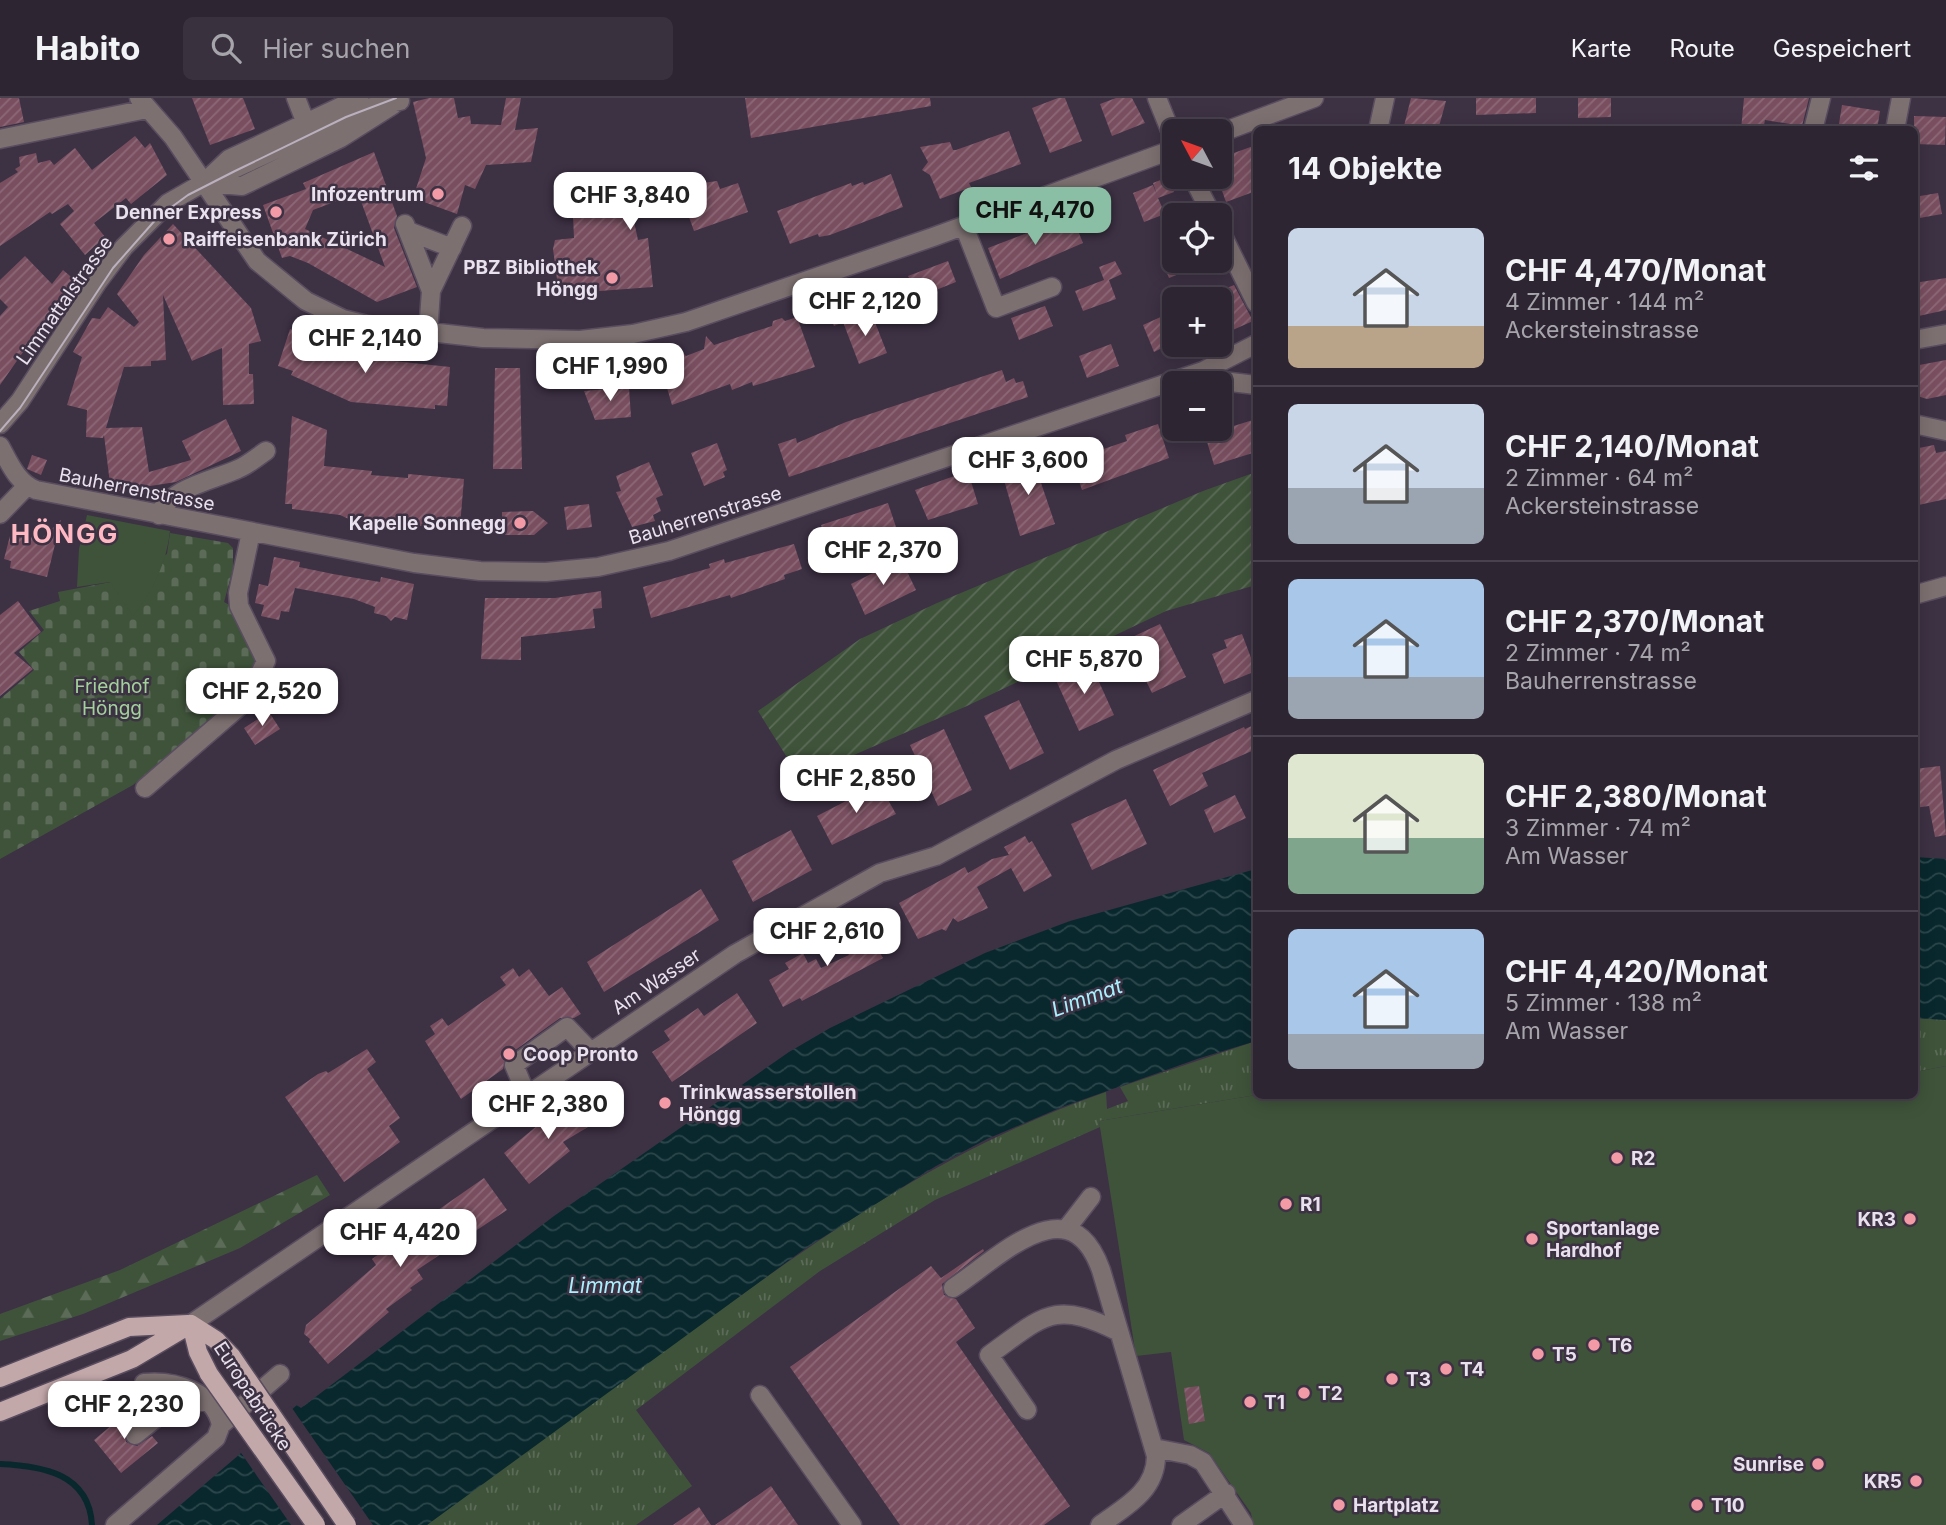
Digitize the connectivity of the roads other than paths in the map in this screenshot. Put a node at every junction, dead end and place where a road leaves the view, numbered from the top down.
1 (296, 98) edge
2 (359, 98) edge
3 (1157, 98) edge
4 (1314, 98) edge
5 (1385, 98) edge
6 (1821, 98) edge
7 (1901, 98) edge
8 (402, 99) edge
9 (143, 103) edge
10 (1166, 119) edge
11 (305, 121) junction
12 (1379, 126) edge
13 (1815, 126) edge
14 (1896, 126) edge
15 (1232, 129) edge
16 (0, 139) edge
17 (1162, 153) edge
18 (203, 183) junction
19 (462, 226) dead end
20 (964, 226) junction
21 (452, 248) junction
22 (1232, 254) edge
23 (1052, 287) dead end
24 (431, 291) junction
25 (1253, 297) edge
26 (428, 333) junction
27 (1946, 334) edge
28 (1918, 339) edge
29 (1253, 346) edge
30 (1203, 371) edge
31 (1232, 382) edge
32 (1162, 385) edge
33 (1253, 385) edge
34 (0, 424) edge
35 (1918, 425) edge
36 (1946, 430) edge
37 (0, 446) edge
38 (266, 451) dead end
39 (26, 486) junction
40 (0, 514) edge
41 (159, 515) junction
42 (251, 531) junction
43 (1946, 586) edge
44 (1918, 594) edge
45 (1253, 701) edge
46 (145, 788) dead end
47 (590, 1051) junction
48 (527, 1096) junction
49 (1091, 1197) dead end
50 (1067, 1228) junction
51 (953, 1288) dead end
52 (191, 1324) junction
53 (1119, 1332) junction
54 (280, 1374) dead end
55 (0, 1378) edge
56 (144, 1383) dead end
57 (760, 1395) dead end
58 (210, 1404) junction
59 (1027, 1410) dead end
60 (0, 1412) edge
61 (221, 1425) junction
62 (135, 1436) dead end
63 (1154, 1448) junction
64 (1226, 1493) junction
65 (116, 1525) edge
66 (316, 1525) edge
67 (347, 1525) edge
68 (852, 1525) edge
69 (1100, 1525) edge
70 (1181, 1525) edge
71 (1244, 1525) edge

1 - 11 street
2 - 11 street, Limmattalstrasse
3 - 10 street
4 - 15 street
5 - 12 street
6 - 13 street
7 - 14 street
8 - 18 street
9 - 16 street
9 - 18 street
11 - 18 street, Limmattalstrasse
17 - 20 street
18 - 26 street
18 - 34 street, Limmattalstrasse
19 - 21 street
20 - 23 street
20 - 26 street
21 - 24 street
21 - 24 street
22 - 25 street
24 - 26 street
27 - 28 street
29 - 30 street, Bauherrenstrasse
31 - 33 street
32 - 42 street, Bauherrenstrasse
35 - 36 street
37 - 39 street
38 - 41 street
39 - 40 street
39 - 41 street, Bauherrenstrasse
41 - 42 street, Bauherrenstrasse
42 - 46 street
43 - 44 street
45 - 47 street, Am Wasser
47 - 48 street, Am Wasser
47 - 48 street
48 - 52 street, Am Wasser
49 - 50 street
50 - 51 street
50 - 53 street
52 - 55 main road
52 - 60 main road
52 - 66 main road, Europabrücke, bridge
52 - 67 main road, Europabrücke, bridge
53 - 59 street
53 - 63 street
54 - 61 street
56 - 58 street
57 - 68 street
58 - 61 street
58 - 62 street
61 - 65 street
63 - 64 street
63 - 69 street
64 - 70 street
64 - 71 street

